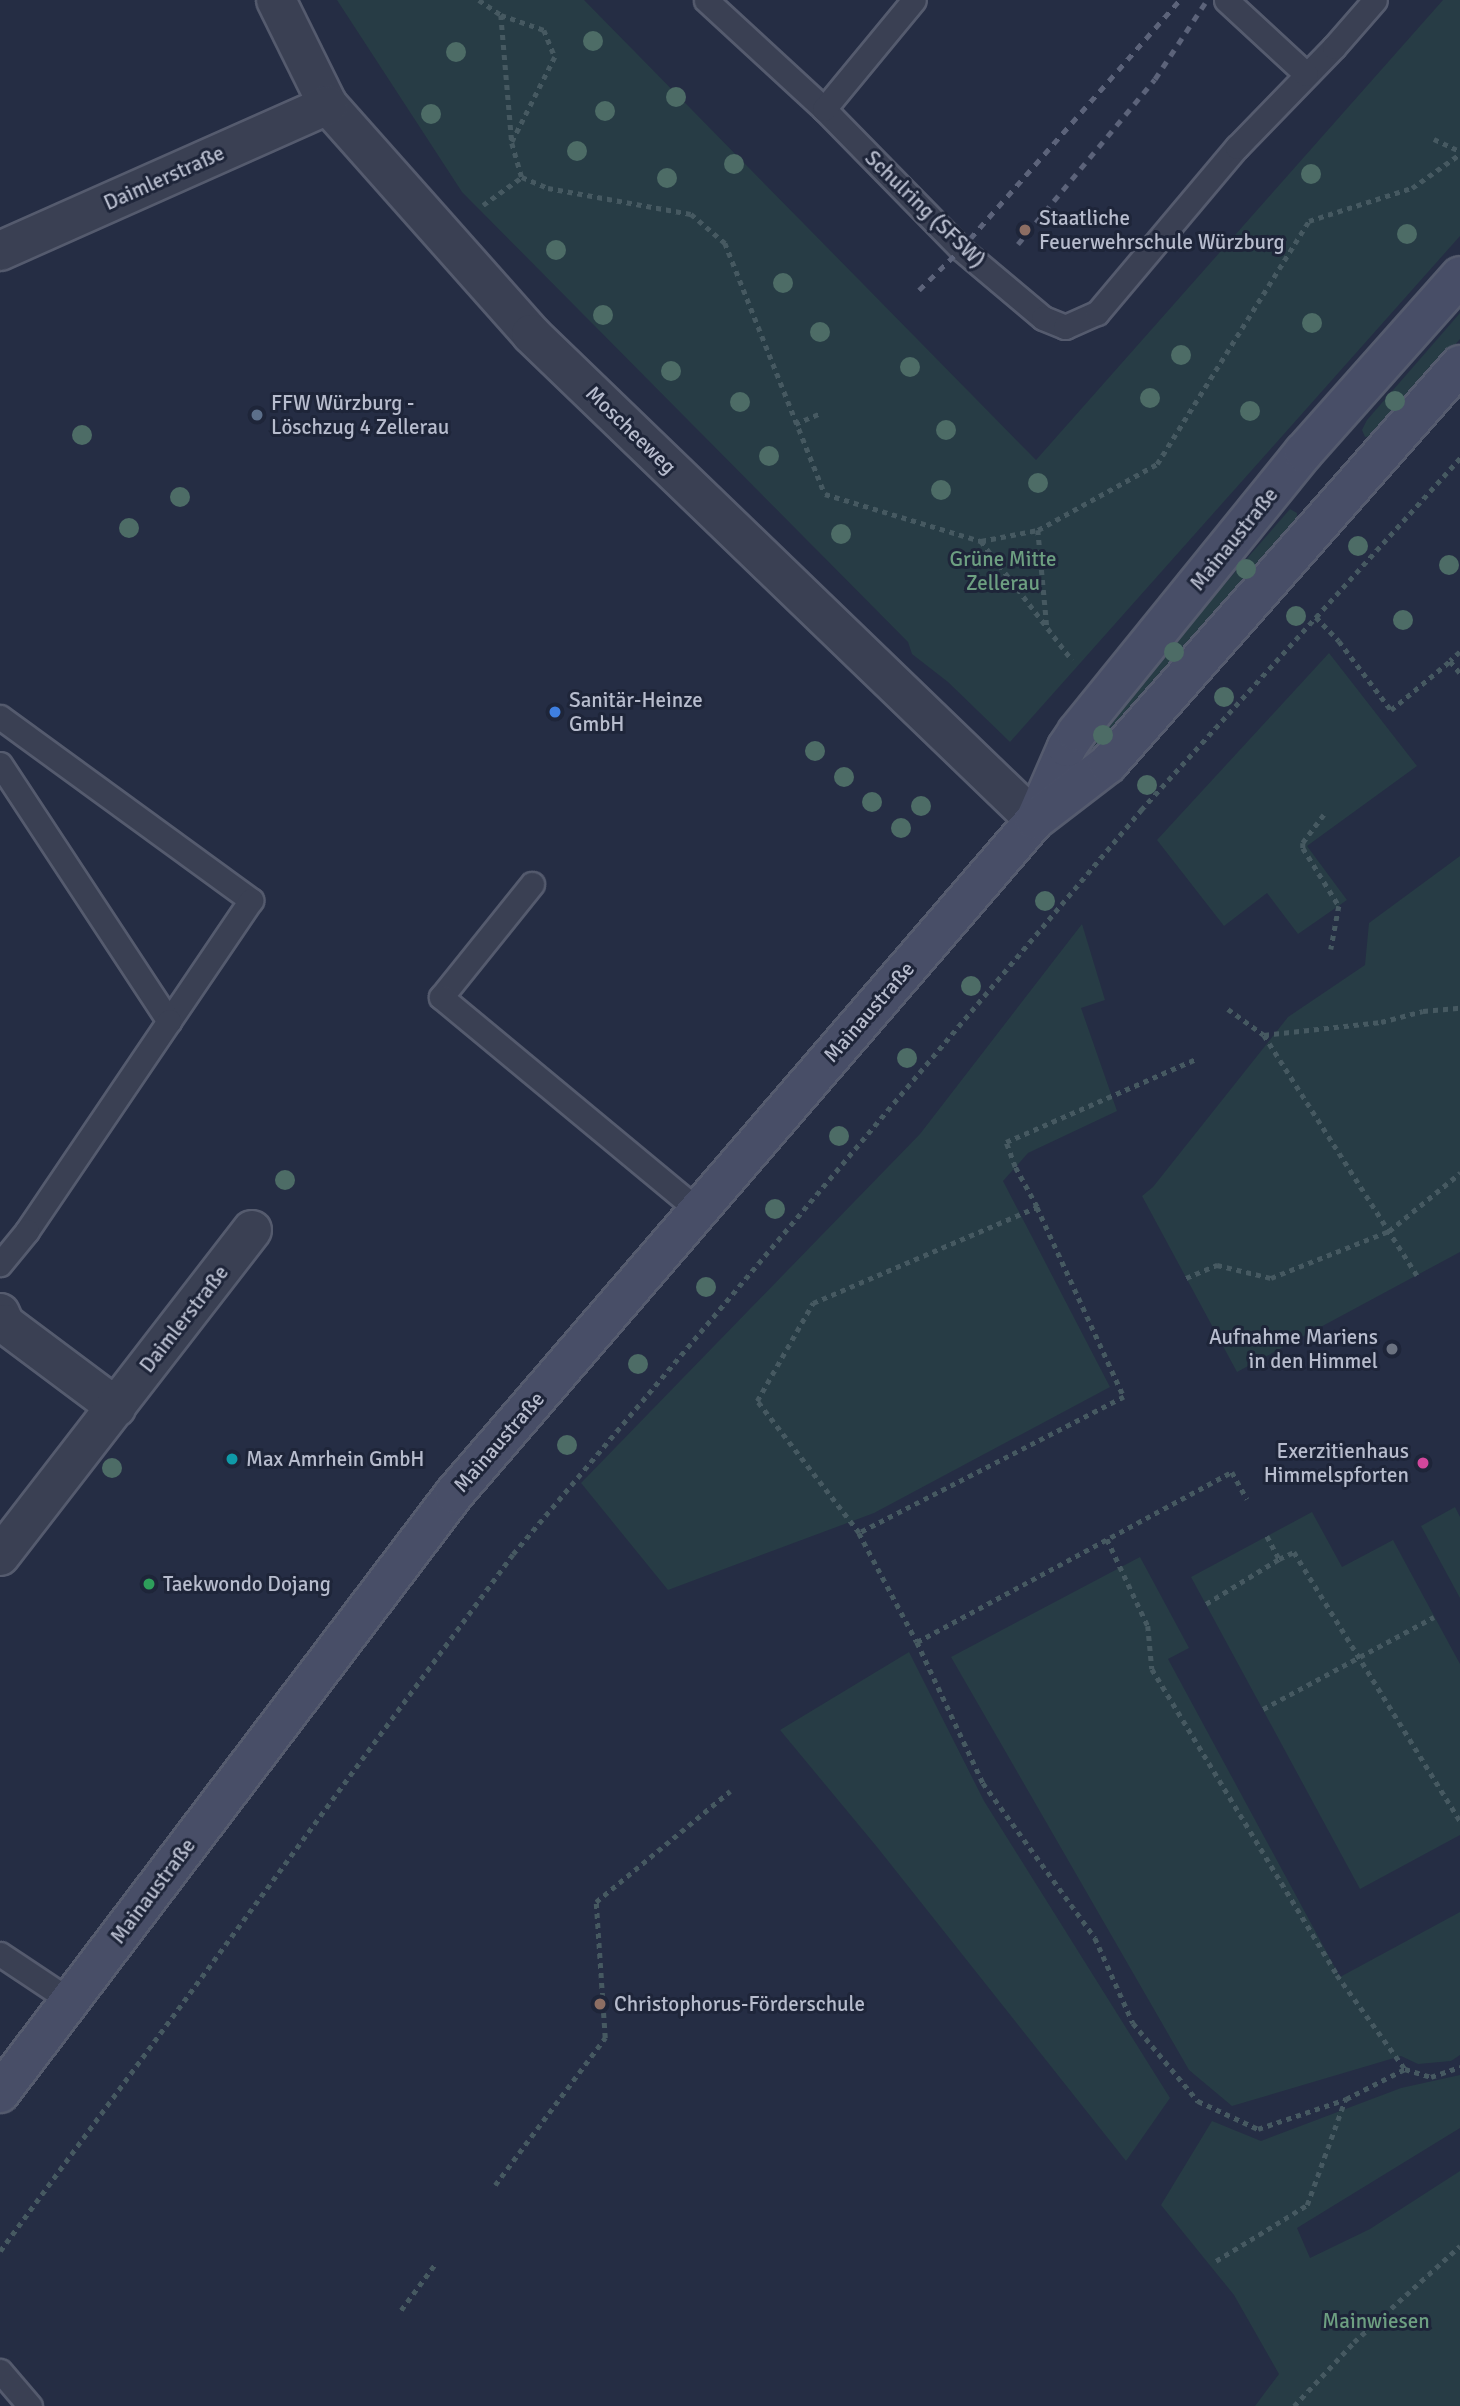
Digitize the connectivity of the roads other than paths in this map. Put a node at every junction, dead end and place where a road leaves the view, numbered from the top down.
1 (276, 0) edge
2 (706, 0) edge
3 (914, 0) edge
4 (1226, 0) edge
5 (1375, 0) edge
6 (1306, 74) junction
7 (328, 105) junction
8 (824, 109) junction
9 (0, 251) edge
10 (1460, 276) edge
11 (1460, 365) edge
12 (0, 717) edge
13 (0, 764) edge
14 (1035, 820) junction
15 (532, 884) dead end
16 (169, 1021) junction
17 (698, 1210) junction
18 (252, 1230) dead end
19 (0, 1264) edge
20 (0, 1313) edge
21 (116, 1407) junction
22 (0, 1556) edge
23 (0, 1954) edge
24 (69, 2000) junction
25 (0, 2093) edge
26 (0, 2371) edge
27 (30, 2406) edge

1 - 7 street, Moscheeweg
2 - 8 lane, Schulring (SFSW)
3 - 8 lane
4 - 6 lane
5 - 6 lane, Schulring (SFSW)
6 - 8 lane, Schulring (SFSW)
7 - 9 street, Daimlerstraße
7 - 14 street, Moscheeweg
10 - 14 main road, Mainaustraße
11 - 14 main road, Mainaustraße
12 - 16 lane
13 - 16 lane
14 - 17 main road, Mainaustraße
15 - 17 lane
16 - 19 lane
17 - 24 main road, Mainaustraße
18 - 21 street, Daimlerstraße
20 - 21 street
21 - 22 street, Daimlerstraße
23 - 24 lane
24 - 25 main road, Mainaustraße
26 - 27 lane

